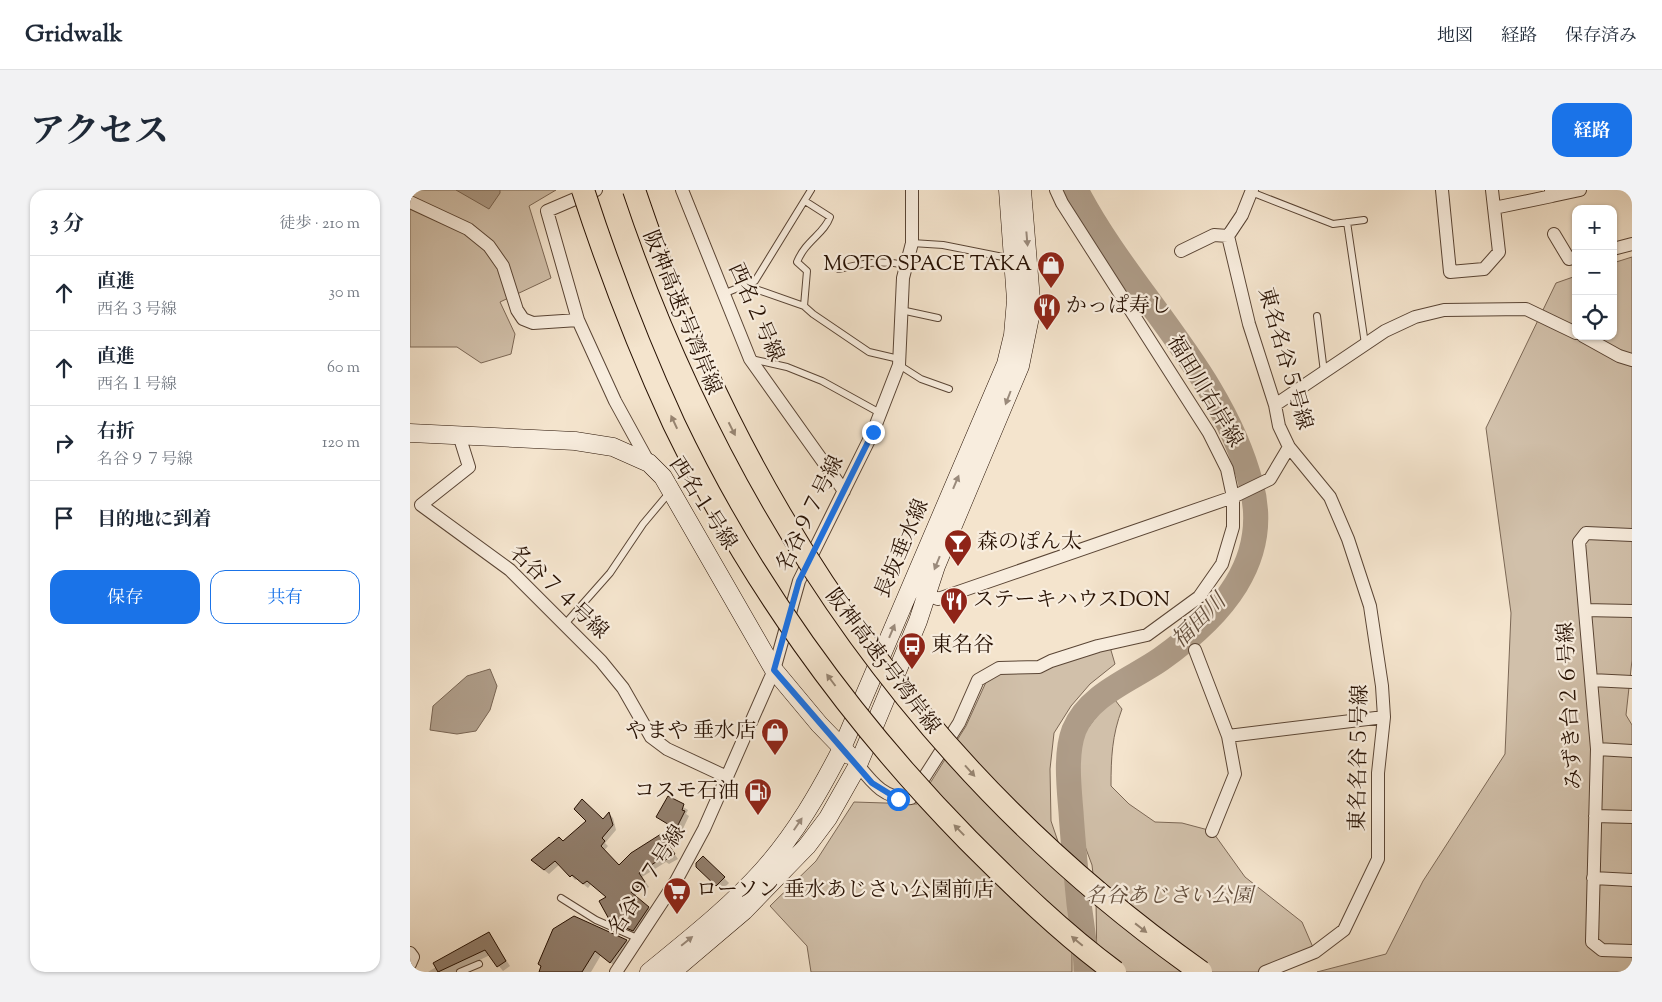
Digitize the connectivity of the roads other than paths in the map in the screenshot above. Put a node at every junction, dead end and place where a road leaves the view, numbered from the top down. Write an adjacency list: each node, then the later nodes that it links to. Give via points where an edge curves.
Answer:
1 (584, 190): 85 (highway, one-way to 1, bridge, via 1036,905 951,822 901,768 812,656 737,539 675,425 623,306)
2 (596, 190): 36 (street, via 546,211)
3 (634, 190): 86 (highway, 阪神高速5号湾岸線, one-way to 86, bridge, via 667,284 718,403 782,519 850,625 892,681 984,786 1087,884)
4 (682, 190): 31 (street, 西名２号線)
5 (811, 190): 15 (lane)
6 (912, 190): 22 (street, 名谷９７号線)
7 (1008, 190): 26 (main road, 長坂垂水線)
8 (1022, 190): 55 (main road, 長坂垂水線, one-way to 55, via 1031,300 1020,366 936,566)
9 (1056, 190): 53 (street, 福田川右岸線, via 1209,433 1227,469)
10 (1442, 190): 17 (street, via 1450,272 1484,269 1499,252)
11 (1492, 190): 17 (street)
12 (1580, 190): 14 (street)
13 (1252, 191): 19 (lane, via 1332,224); 21 (street)
14 (1551, 193): 17 (street)
15 (805, 201): 30 (lane, via 755,281); 32 (lane, via 830,217 827,225 802,250 797,262 807,271)
16 (410, 202): 36 (street, via 468,229 489,246 504,266 517,310 523,319 533,323)
17 (1494, 208)
18 (1364, 220): 19 (lane)
19 (1347, 222): 39 (lane)
20 (1554, 234): 27 (street, via 1569,259)
21 (1228, 236): 25 (street, via 1214,235); 45 (street, 東名名谷５号線, via 1249,324)
22 (912, 243): 26 (lane); 28 (street, 名谷９７号線)
23 (1632, 244): 24 (street)
24 (1617, 248)
25 (1181, 251)
26 (1014, 256): 55 (main road, 長坂垂水線, one-way to 26, via 1006,364 1016,300)
27 (1572, 259)
28 (906, 265): 29 (lane, via 875,262); 33 (street, 名谷９７号線)
29 (838, 269)
30 (747, 286): 31 (lane); 32 (lane)
31 (722, 294): 40 (street, 西名２号線)
32 (804, 306): 42 (lane, via 869,352)
33 (901, 310): 35 (lane); 42 (street, 名谷９７号線)
34 (1317, 316): 43 (lane)
35 (938, 318)
36 (578, 320): 50 (street, via 615,401)
37 (1572, 331): 39 (street, via 1526,309 1444,310 1415,317)
38 (1590, 340): 41 (street)
39 (1365, 344): 43 (street)
40 (750, 359): 46 (lane, via 804,374); 52 (street, 西名２号線)
41 (1632, 360)
42 (899, 362): 44 (lane, via 921,379); 46 (street, 名谷９７号線)
43 (1324, 372): 45 (street)
44 (949, 389)
45 (1275, 405): 49 (street, 東名名谷５号線)
46 (880, 413): 52 (street, 名谷９７号線)
47 (410, 433): 48 (main road, 西名１号線)
48 (459, 435): 50 (main road, 西名１号線, via 575,441 613,447); 58 (street, 名谷７４号線, via 469,467 421,505 510,570)
49 (1288, 447): 53 (street, via 1270,479); 63 (street, 東名名谷５号線, via 1330,497 1348,539 1370,606)
50 (649, 463): 51 (main road, 西名１号線)
51 (671, 490): 58 (lane, via 642,524 610,573); 60 (main road, 西名１号線)
52 (844, 491): 60 (street, 名谷９７号線, via 799,581)
53 (1233, 496): 55 (street, via 938,599); 68 (street, 福田川右岸線, via 1233,527 1222,564 1199,597 1147,635 1098,646 1040,667 999,668 978,680 964,711 912,798 898,799 882,791)
54 (1632, 535): 56 (street, みずき台２６号線, via 1586,533 1579,542)
55 (918, 592): 65 (main road, 長坂垂水線, one-way to 55); 68 (main road, 長坂垂水線, via 918,621)
56 (1586, 610): 57 (street); 61 (street, みずき台２６号線)
57 (1632, 611)
58 (564, 625): 69 (street, 名谷７４号線, via 623,688 651,737 667,749)
59 (1195, 650): 64 (street)
60 (774, 670): 65 (main road, 西名１号線); 69 (street, 名谷９７号線)
61 (1591, 680): 62 (street); 66 (street, みずき台２６号線)
62 (1632, 682)
63 (1384, 717): 64 (street); 87 (street, 東名名谷５号線, via 1378,773 1378,859 1344,930 1315,952)
64 (1228, 736): 72 (street, via 1235,774)
65 (842, 748): 68 (main road, 西名１号線); 83 (main road, 長坂垂水線, one-way to 65, via 733,901 764,870 810,807)
66 (1597, 749): 67 (street); 70 (street, みずき台２６号線)
67 (1632, 751)
68 (858, 765): 84 (main road, 長坂垂水線, via 808,846 744,911)
69 (727, 778): 76 (street, 名谷９７号線, via 676,881)
70 (1595, 816): 71 (street); 73 (street, みずき台２６号線)
71 (1632, 818)
72 (1212, 831)
73 (1594, 878): 74 (street); 77 (street, みずき台２６号線, via 1592,942 1602,950)
74 (1632, 880)
75 (561, 898): 76 (lane, via 596,920)
76 (637, 938): 82 (street, 名谷９７号線)
77 (1632, 950)
78 (410, 953): 79 (street, via 413,957)
79 (410, 964)
80 (479, 964): 81 (lane)
81 (460, 972)
82 (616, 972)
83 (649, 972)
84 (672, 972)
85 (1115, 972)
86 (1201, 972)
87 (1265, 972)

